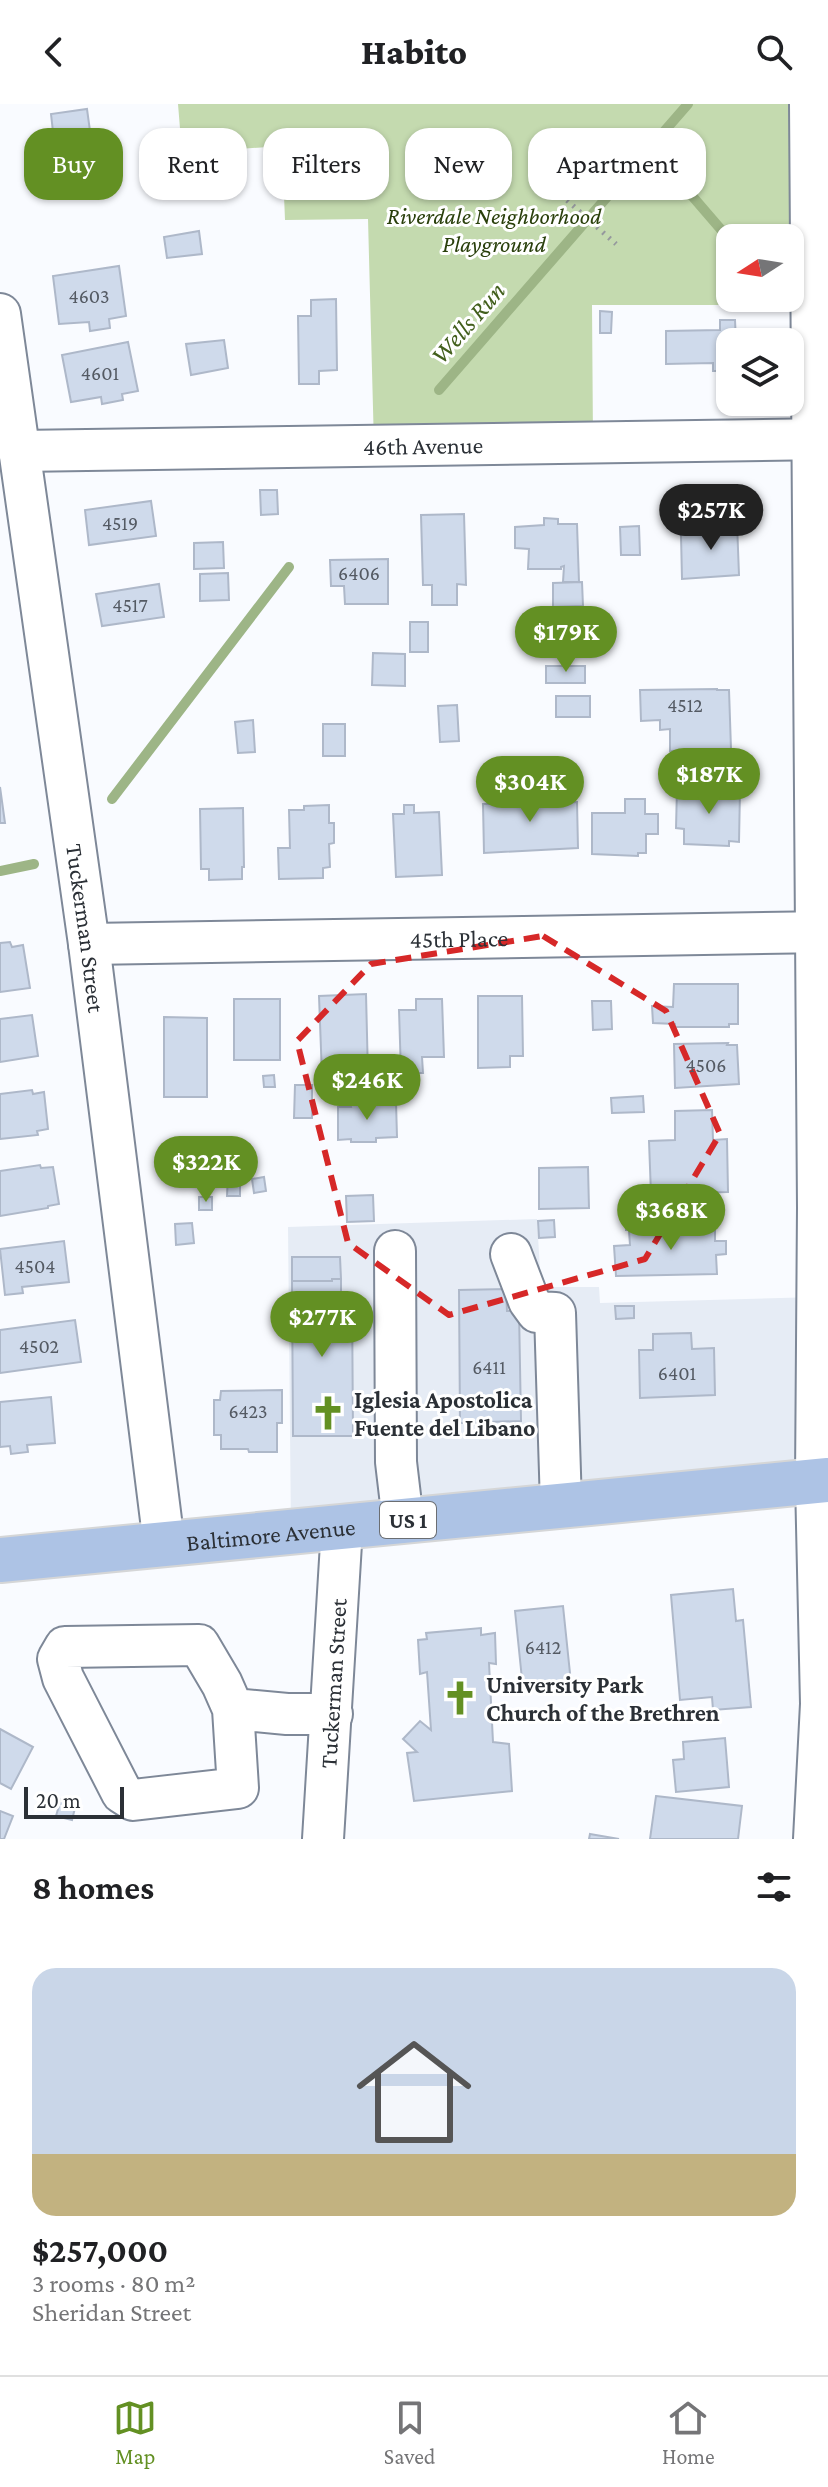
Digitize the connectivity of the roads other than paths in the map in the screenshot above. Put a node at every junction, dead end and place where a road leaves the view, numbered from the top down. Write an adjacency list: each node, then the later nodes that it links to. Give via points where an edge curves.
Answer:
1 (810, 104): 3 (street)
2 (0, 314): 4 (street, Tuckerman Street)
3 (820, 439): 4 (street, 46th Avenue); 5 (street)
4 (19, 451): 6 (street, Tuckerman Street)
5 (822, 932): 6 (street, 45th Place); 9 (street)
6 (89, 944): 14 (street, Tuckerman Street)
7 (395, 1251): 12 (street, via 396,1462)
8 (511, 1254): 11 (street, via 537,1312 555,1313)
9 (822, 1371): 10 (street)
10 (822, 1481): 11 (main road, Baltimore Avenue / US 1); 19 (street)
11 (561, 1505): 12 (main road, Baltimore Avenue / US 1)
12 (403, 1521): 13 (main road, Baltimore Avenue / US 1)
13 (342, 1527): 14 (main road, Baltimore Avenue / US 1); 17 (street, Tuckerman Street)
14 (164, 1544): 15 (main road, Baltimore Avenue / US 1)
15 (0, 1560)
16 (233, 1709): 16 (street, via 199,1645 65,1647 58,1659 122,1793 133,1800 238,1788); 17 (street)
17 (332, 1714): 18 (street, Tuckerman Street)
18 (323, 1839)
19 (814, 1839)

